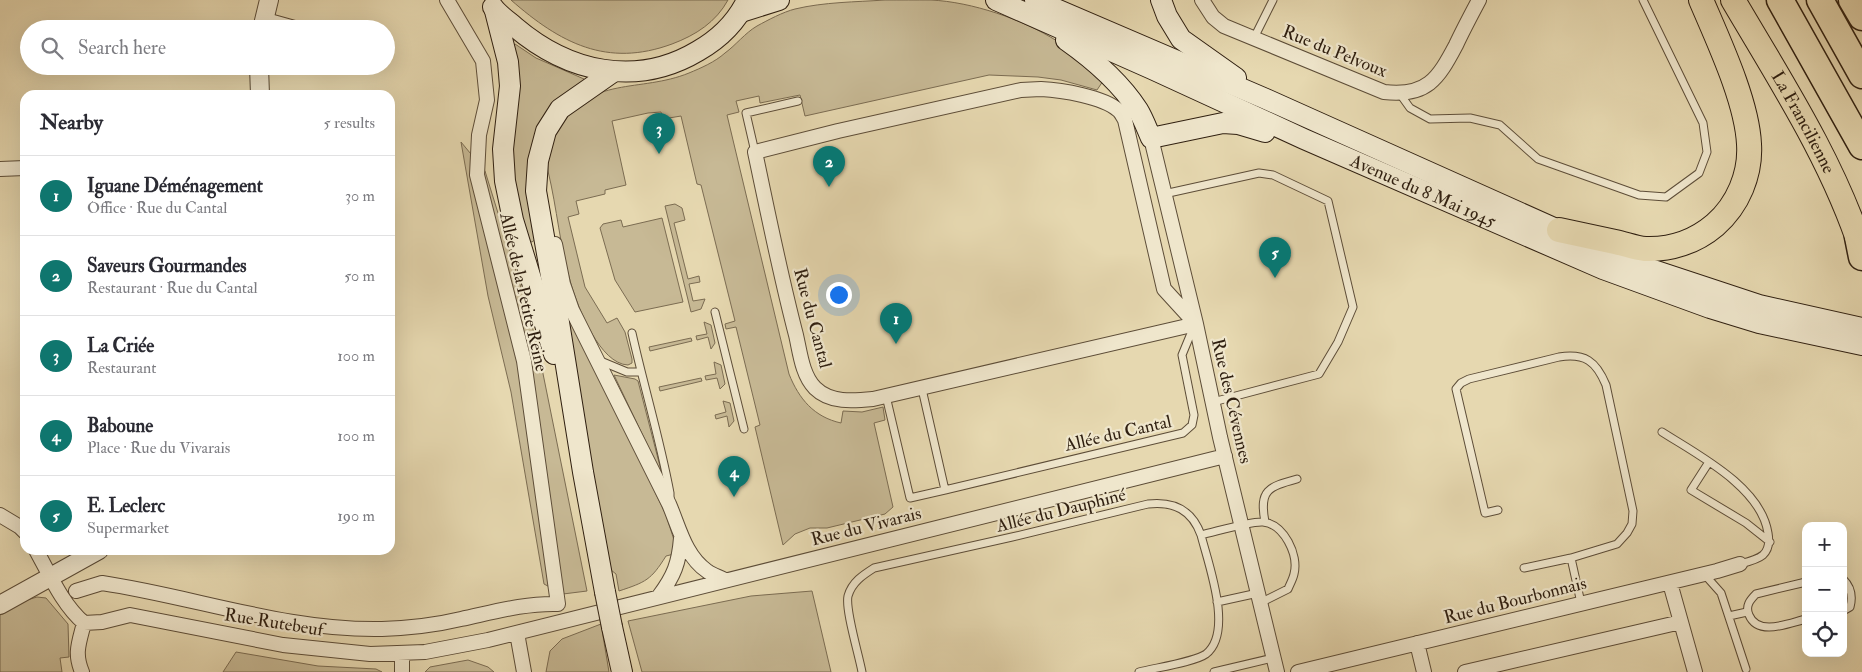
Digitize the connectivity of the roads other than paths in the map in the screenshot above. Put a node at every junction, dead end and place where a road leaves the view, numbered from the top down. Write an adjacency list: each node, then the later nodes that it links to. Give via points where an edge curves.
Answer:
1 (447, 0): 74 (street, Allée de la Petite Reine, via 484,61 488,100 479,135 477,175 524,361 558,604 517,606 442,623 383,629 345,628 102,583)
2 (779, 0): 15 (main road)
3 (996, 0): 16 (main road, Avenue du 8 Mai 1945)
4 (1162, 0): 26 (main road, via 1181,40)
5 (1202, 0): 20 (street, Rue du Pelvoux, via 1224,26)
6 (1274, 0): 20 (lane)
7 (1479, 0): 25 (street, Rue du Pelvoux, via 1433,81 1419,90)
8 (1643, 0): 25 (lane, via 1703,123 1707,152 1699,172 1666,196 1639,195 1538,159 1500,125 1470,118 1430,119 1410,108)
9 (1701, 0): 36 (highway, via 1735,86 1748,136 1744,180 1730,209 1706,232 1675,246 1661,248 1643,249)
10 (1733, 0): 37 (highway, La Francilienne, via 1814,141 1850,215)
11 (1780, 0): 30 (highway)
12 (1820, 0): 22 (highway)
13 (1852, 0): 18 (highway)
14 (491, 5): 21 (main road, via 526,37 556,55 583,66); 47 (main road, via 508,62 504,149 513,220)
15 (744, 6): 21 (main road, via 713,42 688,57 666,66)
16 (1030, 6): 26 (main road, Avenue du 8 Mai 1945); 28 (main road, via 1089,56 1127,95 1139,111); 29 (main road, Avenue du 8 Mai 1945)
17 (266, 9): 19 (lane)
18 (1862, 17)
19 (290, 20)
20 (1254, 38): 25 (street, Rue du Pelvoux, via 1384,92)
21 (613, 72): 34 (main road, via 560,109 546,131 538,161)
22 (1862, 74)
23 (259, 75): 24 (street)
24 (260, 90)
25 (1400, 94)
26 (1266, 99): 36 (main road, Avenue du 8 Mai 1945)
27 (798, 101): 31 (lane, via 746,113)
28 (1151, 138): 29 (main road, via 1222,123); 35 (street, Rue des Cévennes)
29 (1304, 139): 41 (main road, Avenue du 8 Mai 1945, via 1604,269 1667,293 1759,323)
30 (1862, 146)
31 (755, 152): 39 (street, via 1021,90 1062,90 1106,103 1119,111 1125,120 1164,289); 45 (street, Rue du Cantal, via 805,371 814,387 826,396 858,401)
32 (20, 168): 33 (street)
33 (0, 169)
34 (536, 191): 42 (street, via 552,230 572,310); 47 (main road)
35 (1164, 194): 39 (street, Rue des Cévennes); 46 (lane, via 1259,173 1274,175 1328,201 1353,307 1319,374)
36 (1559, 230): 41 (main road, Avenue du 8 Mai 1945, via 1632,263)
37 (1861, 248)
38 (715, 312): 48 (lane)
39 (1196, 324): 44 (street, Rue du Cantal); 46 (street, Rue des Cévennes); 53 (lane, Allée du Cantal, via 1182,355 1194,415 1192,425 1183,433)
40 (632, 333): 43 (lane)
41 (1859, 336)
42 (597, 360): 43 (lane, via 627,372); 54 (street)
43 (640, 372): 54 (lane, via 665,466)
44 (922, 389): 45 (street, Rue du Cantal); 53 (lane)
45 (886, 396): 53 (lane, Allée du Cantal, via 910,498)
46 (1213, 402): 50 (street, Rue des Cévennes)
47 (573, 414): 94 (main road, bridge)
48 (744, 429)
49 (1662, 432): 51 (lane)
50 (1224, 456): 59 (street, Rue des Cévennes); 70 (street, Rue du Vivarais)
51 (1709, 462): 62 (lane, via 1755,501 1766,521); 62 (lane, via 1691,490 1746,522)
52 (1297, 479): 57 (lane, via 1266,492 1262,500)
53 (945, 490)
54 (669, 504): 61 (street)
55 (1498, 510): 65 (lane, via 1485,513 1456,389 1469,379 1570,356 1592,362 1606,385 1633,511 1632,524 1617,544)
56 (0, 514): 58 (street)
57 (1265, 522): 59 (lane); 76 (lane, via 1282,533 1290,545 1295,573 1288,588)
58 (20, 524)
59 (1242, 526): 60 (lane); 76 (street, Rue des Cévennes)
60 (1201, 535): 77 (lane, Allée du Dauphiné); 95 (lane, Allée du Dauphiné, via 1191,515 1159,503 874,568 853,585 848,597)
61 (681, 538): 70 (street, via 707,571); 75 (street, via 679,560 671,580)
62 (1770, 542): 66 (lane, via 1765,554)
63 (39, 555): 69 (street)
64 (90, 555): 69 (street)
65 (1570, 558): 67 (lane); 78 (lane)
66 (1740, 564): 68 (street, Rue du Bourbonnais)
67 (1524, 568)
68 (1705, 574): 71 (street, Rue du Bourbonnais); 82 (lane, via 1721,593)
69 (51, 576): 79 (street); 85 (street, via 63,599)
70 (725, 580): 75 (street, Rue du Vivarais)
71 (1670, 583): 78 (street, Rue du Bourbonnais); 84 (street)
72 (1802, 583): 81 (lane, via 1756,594)
73 (1847, 584): 80 (lane, via 1852,601)
74 (76, 591)
75 (659, 596): 86 (street, Rue du Vivarais)
76 (1259, 598): 77 (lane); 89 (street, Rue des Cévennes)
77 (1217, 602): 96 (lane, Allée du Dauphiné, via 1219,622 1216,640 1207,653)
78 (1581, 603): 87 (street, Rue du Bourbonnais)
79 (0, 605)
80 (1847, 608)
81 (1747, 612): 82 (lane); 83 (lane, via 1759,626 1769,628)
82 (1729, 616): 90 (lane)
83 (1802, 621)
84 (1681, 622): 101 (street); 102 (street)
85 (84, 623): 88 (street, Rue Rutebeuf, via 130,615 283,645 370,654); 91 (street, via 77,659)
86 (517, 633): 88 (street, Rue Rutebeuf, via 425,652); 93 (street)
87 (1417, 643): 99 (street, Rue du Bourbonnais); 100 (street)
88 (402, 653): 92 (street)
89 (1273, 658): 97 (lane); 98 (street, Rue des Cévennes)
90 (1746, 669)
91 (82, 672)
92 (402, 672)
93 (524, 672)
94 (622, 672)
95 (862, 672)
96 (1139, 672)
97 (1214, 672)
98 (1277, 672)
99 (1298, 672)
100 (1424, 672)
101 (1465, 672)
102 (1695, 672)

